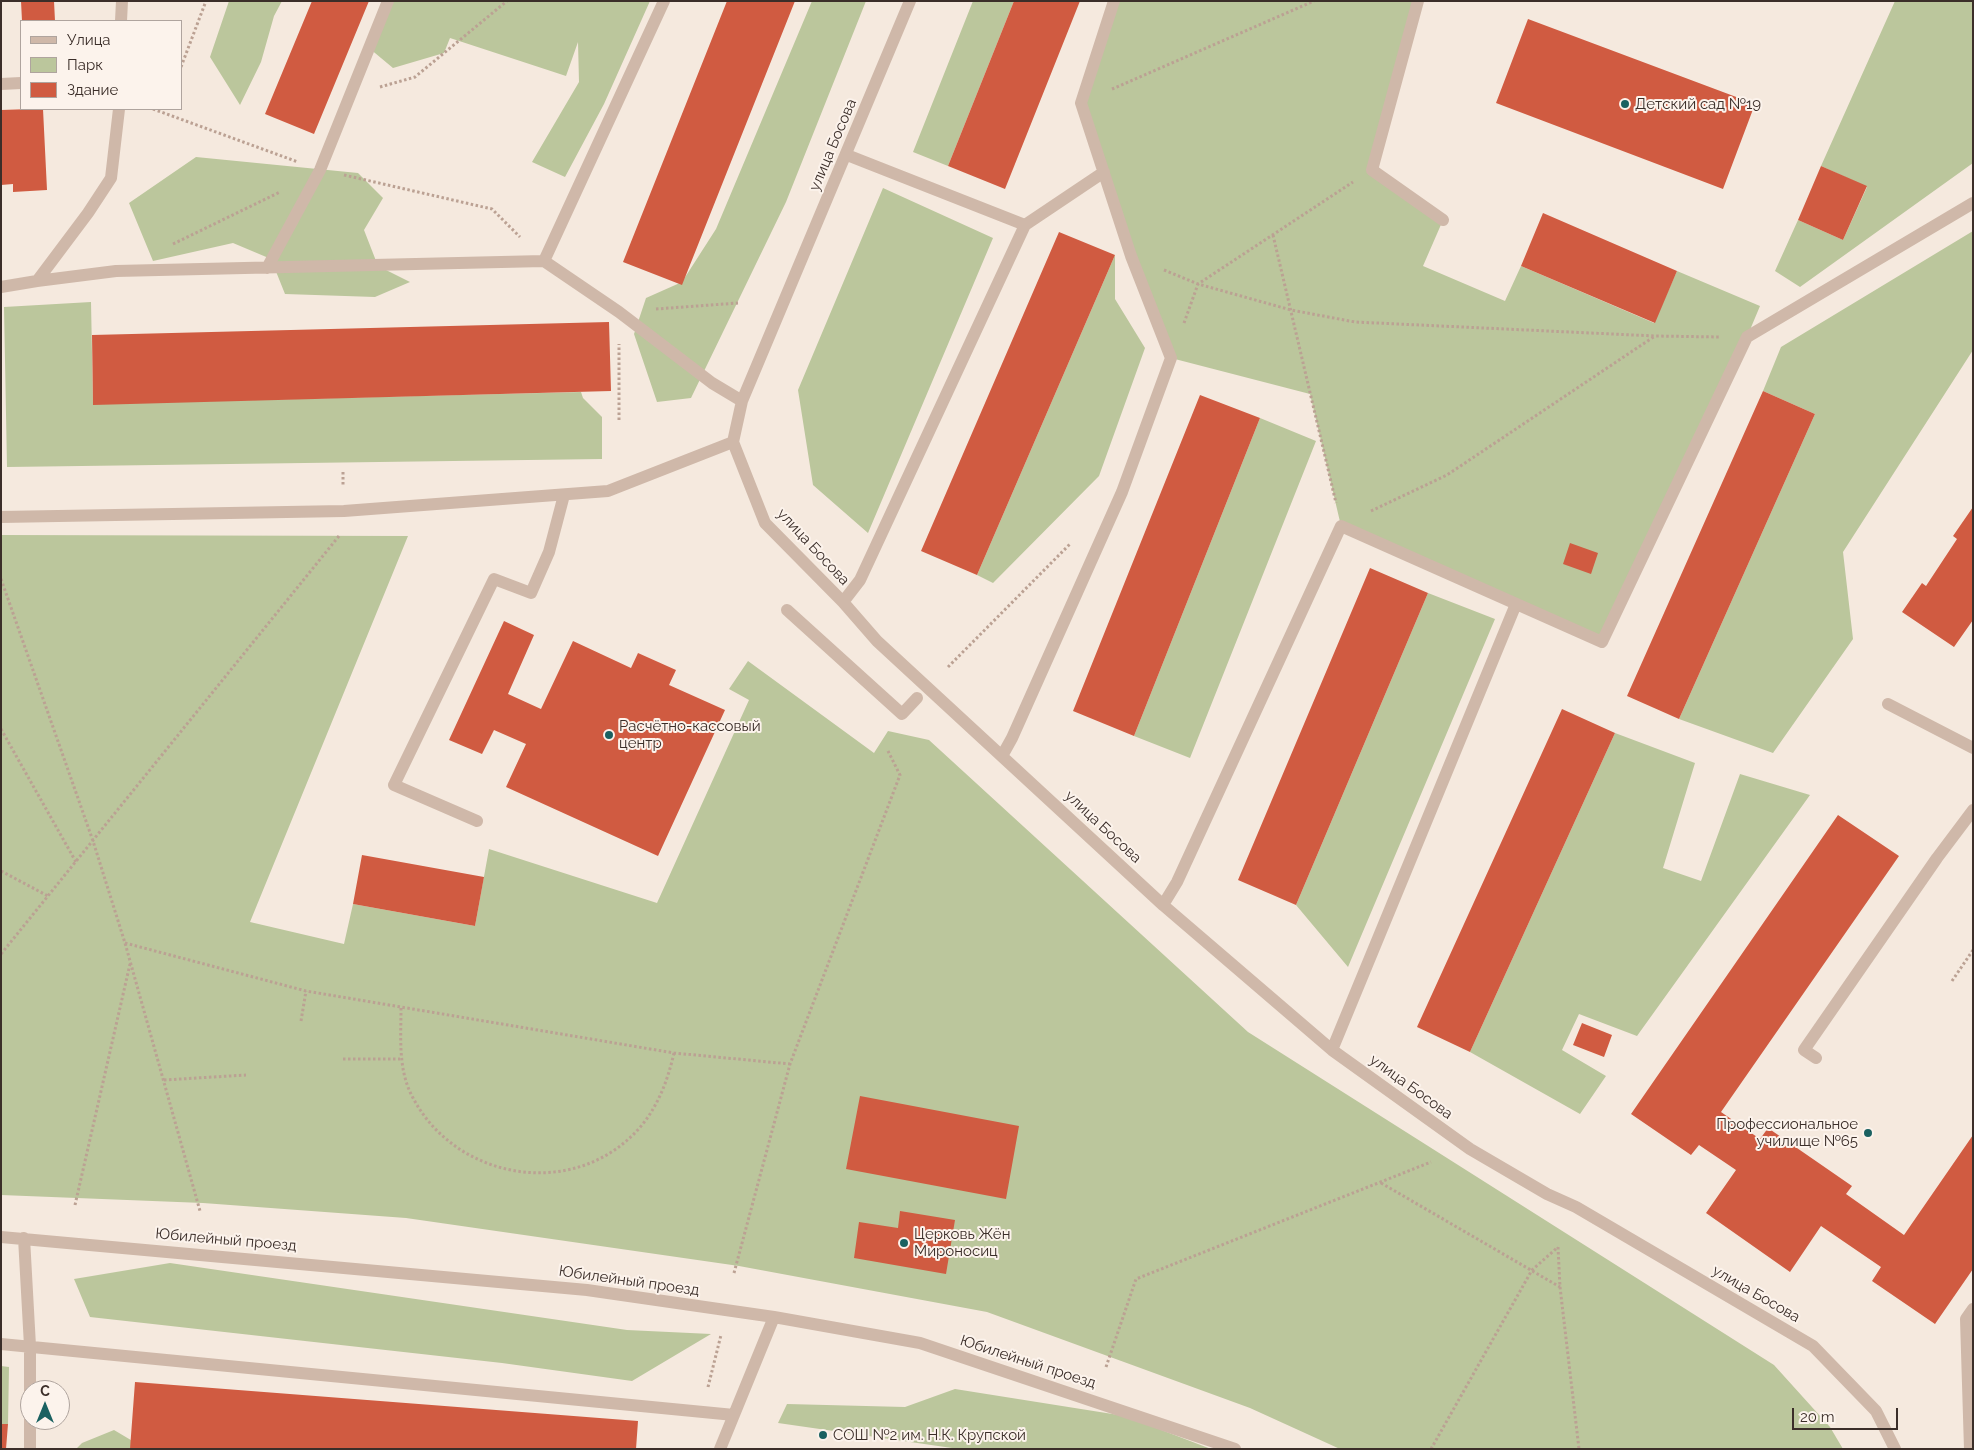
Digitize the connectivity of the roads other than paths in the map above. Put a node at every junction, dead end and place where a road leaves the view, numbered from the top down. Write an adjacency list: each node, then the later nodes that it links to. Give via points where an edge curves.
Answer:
1 (122, 1): 7 (street)
2 (388, 1): 17 (street, via 320,170)
3 (664, 1): 16 (street)
4 (910, 1): 11 (street, улица Босова)
5 (1114, 1): 12 (street, via 1081,103)
6 (1418, 1): 14 (street, via 1372,170)
7 (122, 20)
8 (20, 83): 9 (street)
9 (1, 84)
10 (119, 110): 18 (street, via 110,178)
11 (847, 155): 15 (street); 20 (street, улица Босова)
12 (1104, 172): 15 (street); 30 (street, via 1131,256 1171,358 1122,492)
13 (1973, 203): 25 (street, via 1747,337 1602,642)
14 (1443, 220)
15 (1025, 225): 24 (street, via 860,580)
16 (544, 261): 17 (street); 20 (street, via 619,312 712,383)
17 (267, 268): 18 (street, via 116,271)
18 (37, 281): 19 (street)
19 (1, 287)
20 (742, 401): 21 (street, улица Босова)
21 (733, 442): 22 (street, via 608,491); 24 (street, улица Босова, via 765,523)
22 (564, 495): 23 (street, via 344,511); 32 (street, via 549,552 530,593 494,579 394,785)
23 (1, 516)
24 (843, 602): 30 (street, улица Босова, via 877,641)
25 (1516, 604): 33 (street, via 1342,526 1177,882); 34 (street)
26 (787, 610): 27 (street, via 902,714)
27 (917, 698)
28 (1888, 704): 29 (street)
29 (1973, 748)
30 (1002, 756): 33 (street, улица Босова)
31 (1973, 810): 35 (street, via 1804,1050)
32 (477, 822)
33 (1163, 905): 34 (street, улица Босова)
34 (1332, 1050): 46 (street, улица Босова, via 1470,1149 1813,1346 1876,1411)
35 (1816, 1058)
36 (1, 1237): 37 (street, Юбилейный проезд)
37 (24, 1238): 39 (street, Юбилейный проезд, via 588,1290); 41 (street)
38 (1973, 1309): 47 (street, via 1966,1319)
39 (774, 1317): 42 (street); 45 (street, Юбилейный проезд, via 920,1343)
40 (1, 1344): 41 (street)
41 (30, 1346): 42 (street); 43 (street)
42 (734, 1415): 44 (street)
43 (30, 1449)
44 (720, 1449)
45 (1235, 1449)
46 (1895, 1449)
47 (1971, 1449)

